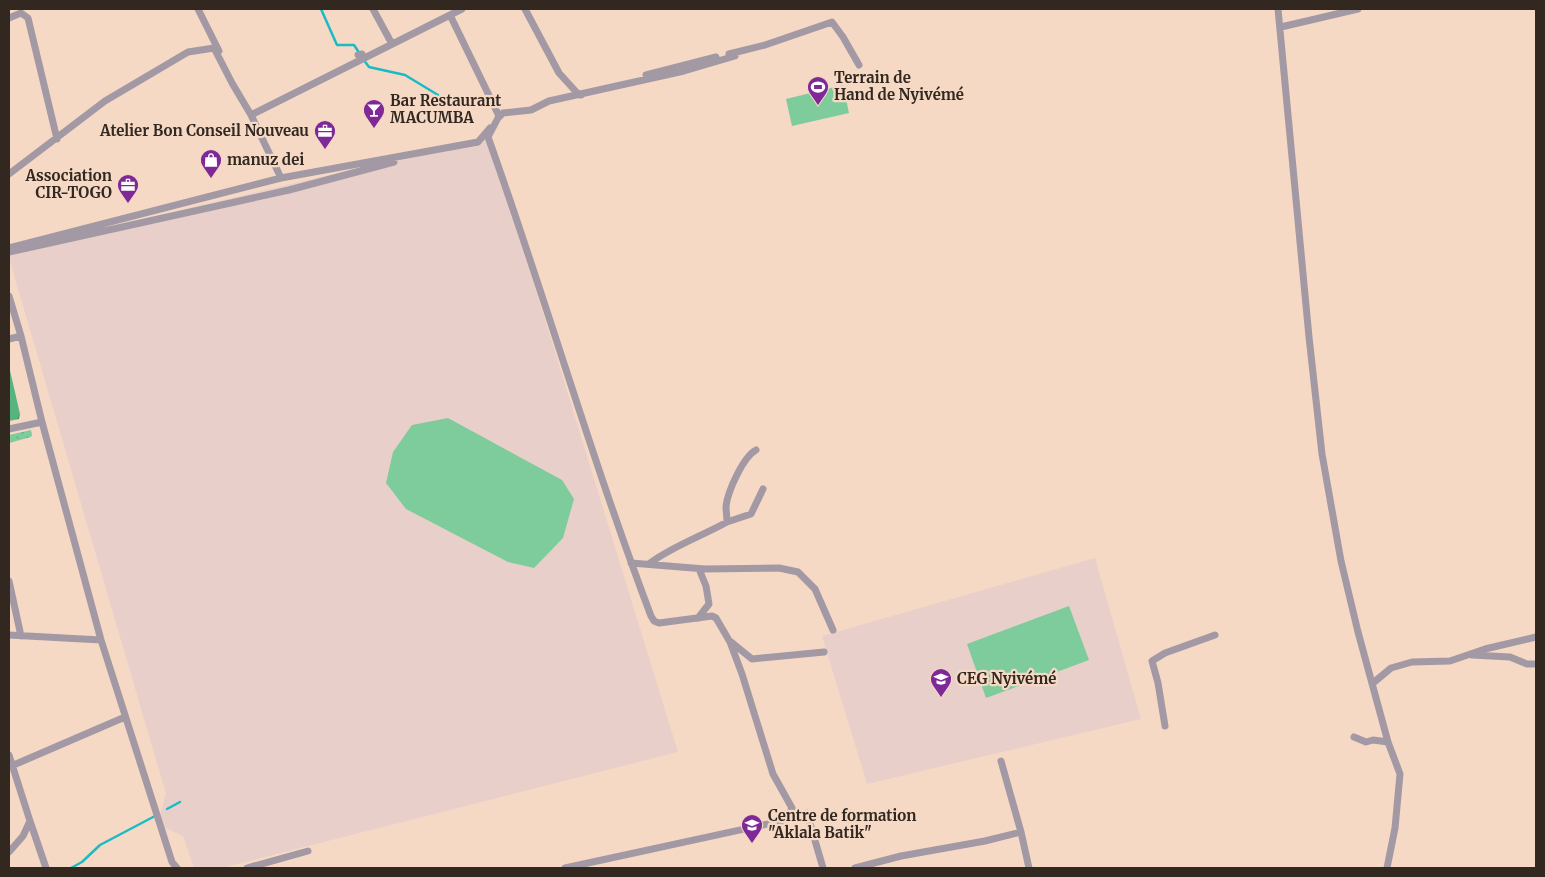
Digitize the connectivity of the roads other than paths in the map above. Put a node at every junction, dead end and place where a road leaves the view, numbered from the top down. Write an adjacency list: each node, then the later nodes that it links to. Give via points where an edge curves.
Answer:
1 (198, 9): 14 (street)
2 (373, 9): 10 (street)
3 (462, 9): 7 (street)
4 (525, 9): 13 (street, via 558,72 579,95 756,48 832,22)
5 (1278, 9): 9 (street)
6 (1358, 9): 9 (street)
7 (450, 15): 10 (street); 15 (street, via 499,116)
8 (9, 18): 16 (street, via 22,13 28,18)
9 (1281, 27): 45 (street, via 1322,454 1340,561)
10 (392, 44): 14 (street)
11 (735, 56): 18 (street, via 684,71 549,100 531,110 502,113 478,142)
12 (176, 58): 16 (street, via 124,88)
13 (859, 65)
14 (251, 115): 17 (street, via 214,48 188,52 105,101); 18 (street); 19 (street)
15 (488, 137): 19 (street); 30 (street)
16 (57, 139): 17 (street)
17 (9, 174)
18 (281, 178): 20 (street)
19 (289, 190): 21 (street)
20 (9, 248)
21 (9, 252)
22 (9, 296): 23 (street)
23 (21, 336): 24 (street); 25 (street)
24 (9, 339)
25 (42, 422): 26 (street); 40 (street)
26 (9, 429)
27 (756, 450): 29 (street, via 746,458 729,492)
28 (762, 488): 29 (street, via 751,514)
29 (727, 522): 31 (street, via 665,552)
30 (631, 563): 31 (street); 34 (street, via 654,621)
31 (650, 564): 32 (street)
32 (699, 569): 34 (street, via 709,604); 35 (street, via 779,568 798,572 815,589)
33 (9, 581): 38 (street)
34 (698, 618): 41 (street, via 716,618)
35 (833, 630)
36 (9, 635): 38 (street)
37 (1215, 635): 47 (street, via 1152,661)
38 (21, 636): 40 (street)
39 (1536, 637): 43 (street)
40 (101, 640): 46 (street)
41 (730, 642): 42 (street, via 752,659); 61 (street, via 773,774 792,808 786,820)
42 (824, 652)
43 (1467, 655): 44 (street, via 1510,657); 45 (street, via 1450,661 1412,662 1390,668)
44 (1536, 664)
45 (1373, 683): 49 (street)
46 (125, 717): 52 (street); 59 (street, via 172,862)
47 (1165, 726)
48 (1354, 737): 49 (street, via 1366,742)
49 (1388, 742): 65 (street, via 1400,774)
50 (9, 755): 52 (street)
51 (1001, 761): 55 (street)
52 (10, 767): 54 (street)
53 (807, 813): 62 (street)
54 (30, 822): 57 (street, via 24,836); 58 (street)
55 (1021, 832): 63 (street); 64 (street)
56 (308, 851): 60 (street)
57 (9, 852)
58 (46, 868)
59 (177, 868)
60 (248, 868)
61 (565, 868)
62 (823, 868)
63 (855, 868)
64 (1029, 868)
65 (1387, 868)

